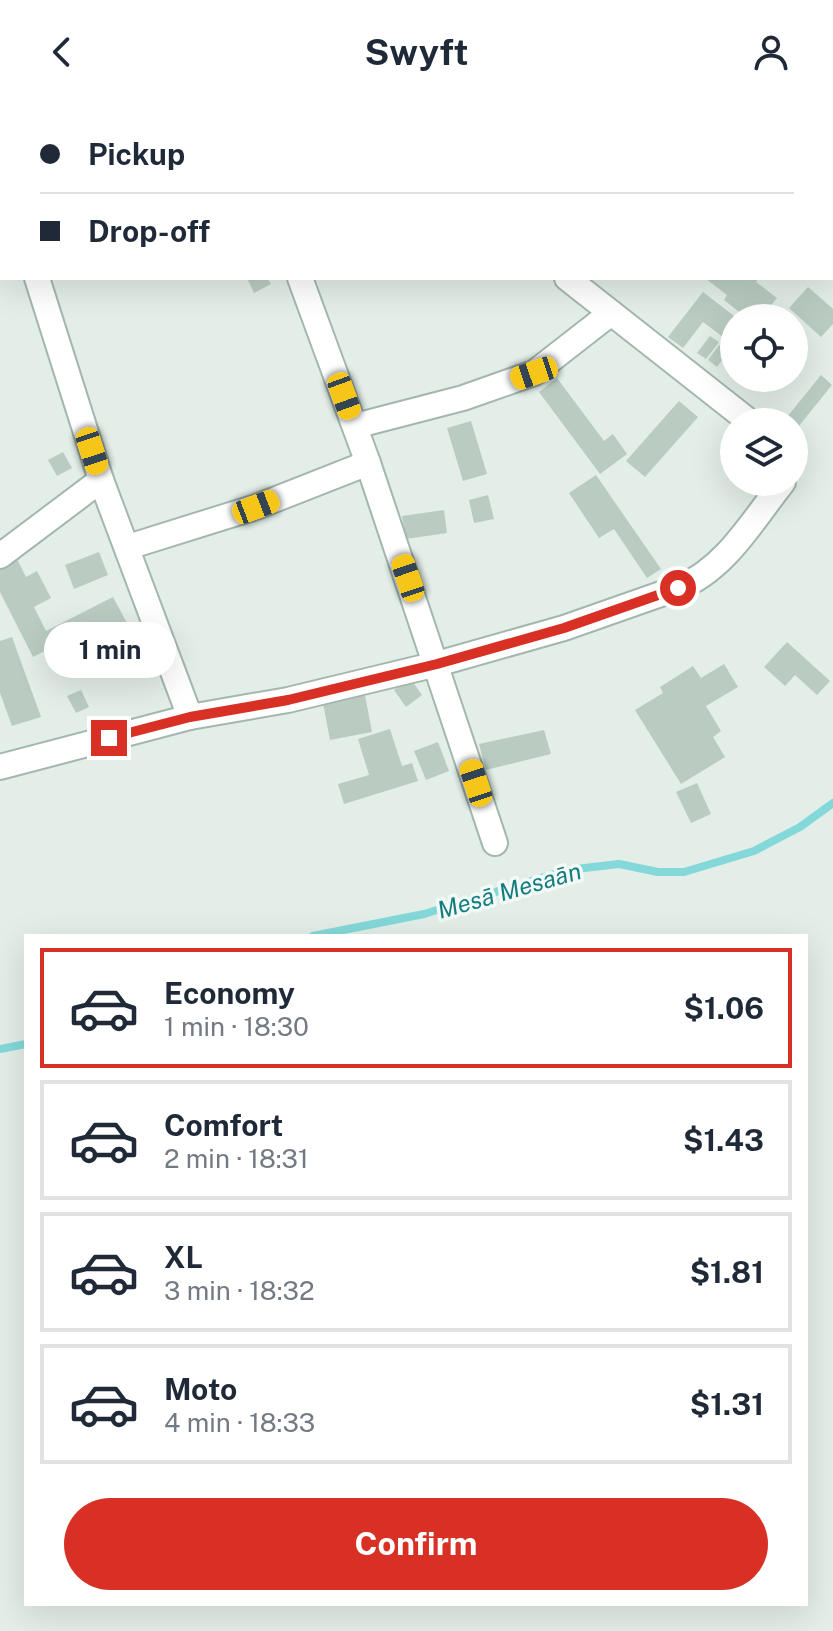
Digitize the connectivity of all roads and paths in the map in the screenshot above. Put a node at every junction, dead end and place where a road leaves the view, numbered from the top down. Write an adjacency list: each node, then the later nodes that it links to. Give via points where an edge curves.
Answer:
1 (38, 280): 8 (street)
2 (301, 280): 6 (street)
3 (570, 280): 4 (street)
4 (611, 313): 5 (street); 6 (street, via 534,373)
5 (732, 408)
6 (355, 426): 7 (street)
7 (368, 463): 10 (street, via 256,507); 12 (street)
8 (101, 480): 10 (street); 11 (street)
9 (772, 496): 12 (street, via 697,581 564,628)
10 (128, 547): 13 (street)
11 (0, 556)
12 (437, 664): 13 (street); 15 (street)
13 (190, 717): 14 (street)
14 (0, 767)
15 (495, 843)

